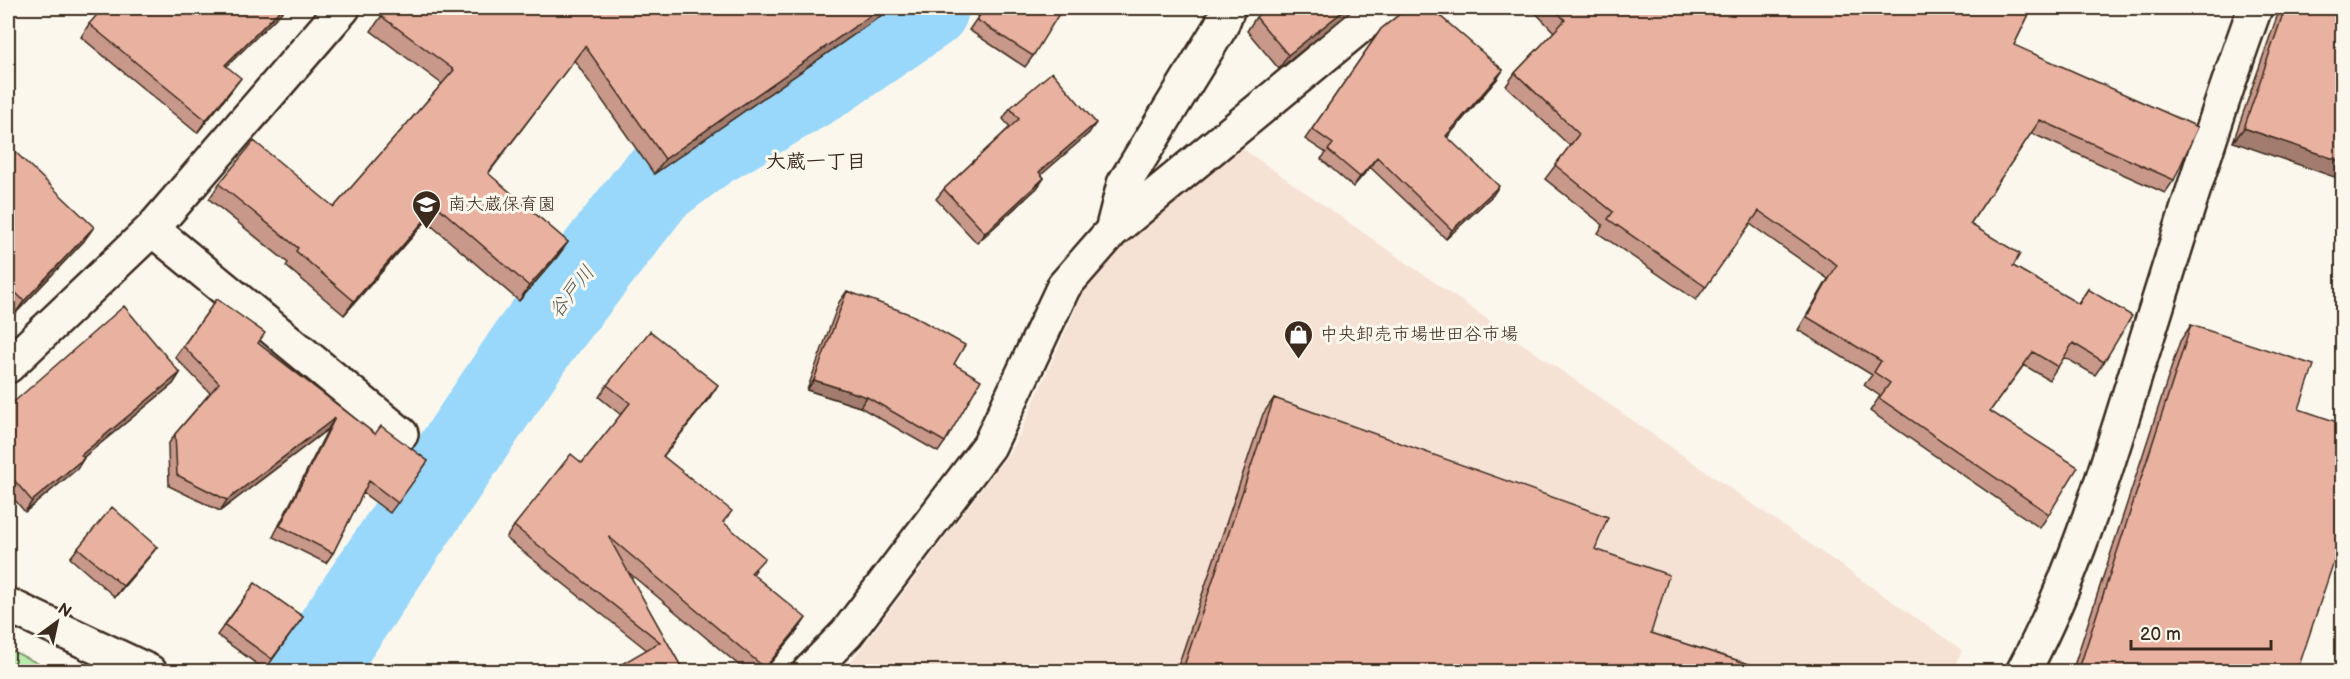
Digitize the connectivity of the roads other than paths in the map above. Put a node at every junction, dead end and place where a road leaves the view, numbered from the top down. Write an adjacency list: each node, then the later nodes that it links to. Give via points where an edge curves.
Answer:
1 (343, 8): 5 (street)
2 (1228, 8): 6 (street, via 1221,26 1124,184)
3 (1382, 8): 6 (street)
4 (2255, 8): 12 (street, via 2218,109 2098,499)
5 (152, 229): 7 (street); 8 (street)
6 (1112, 231): 11 (street, via 1064,286 989,446 847,633)
7 (8, 366)
8 (400, 434)
9 (8, 605): 10 (street)
10 (150, 672)
11 (809, 672)
12 (2023, 672)

